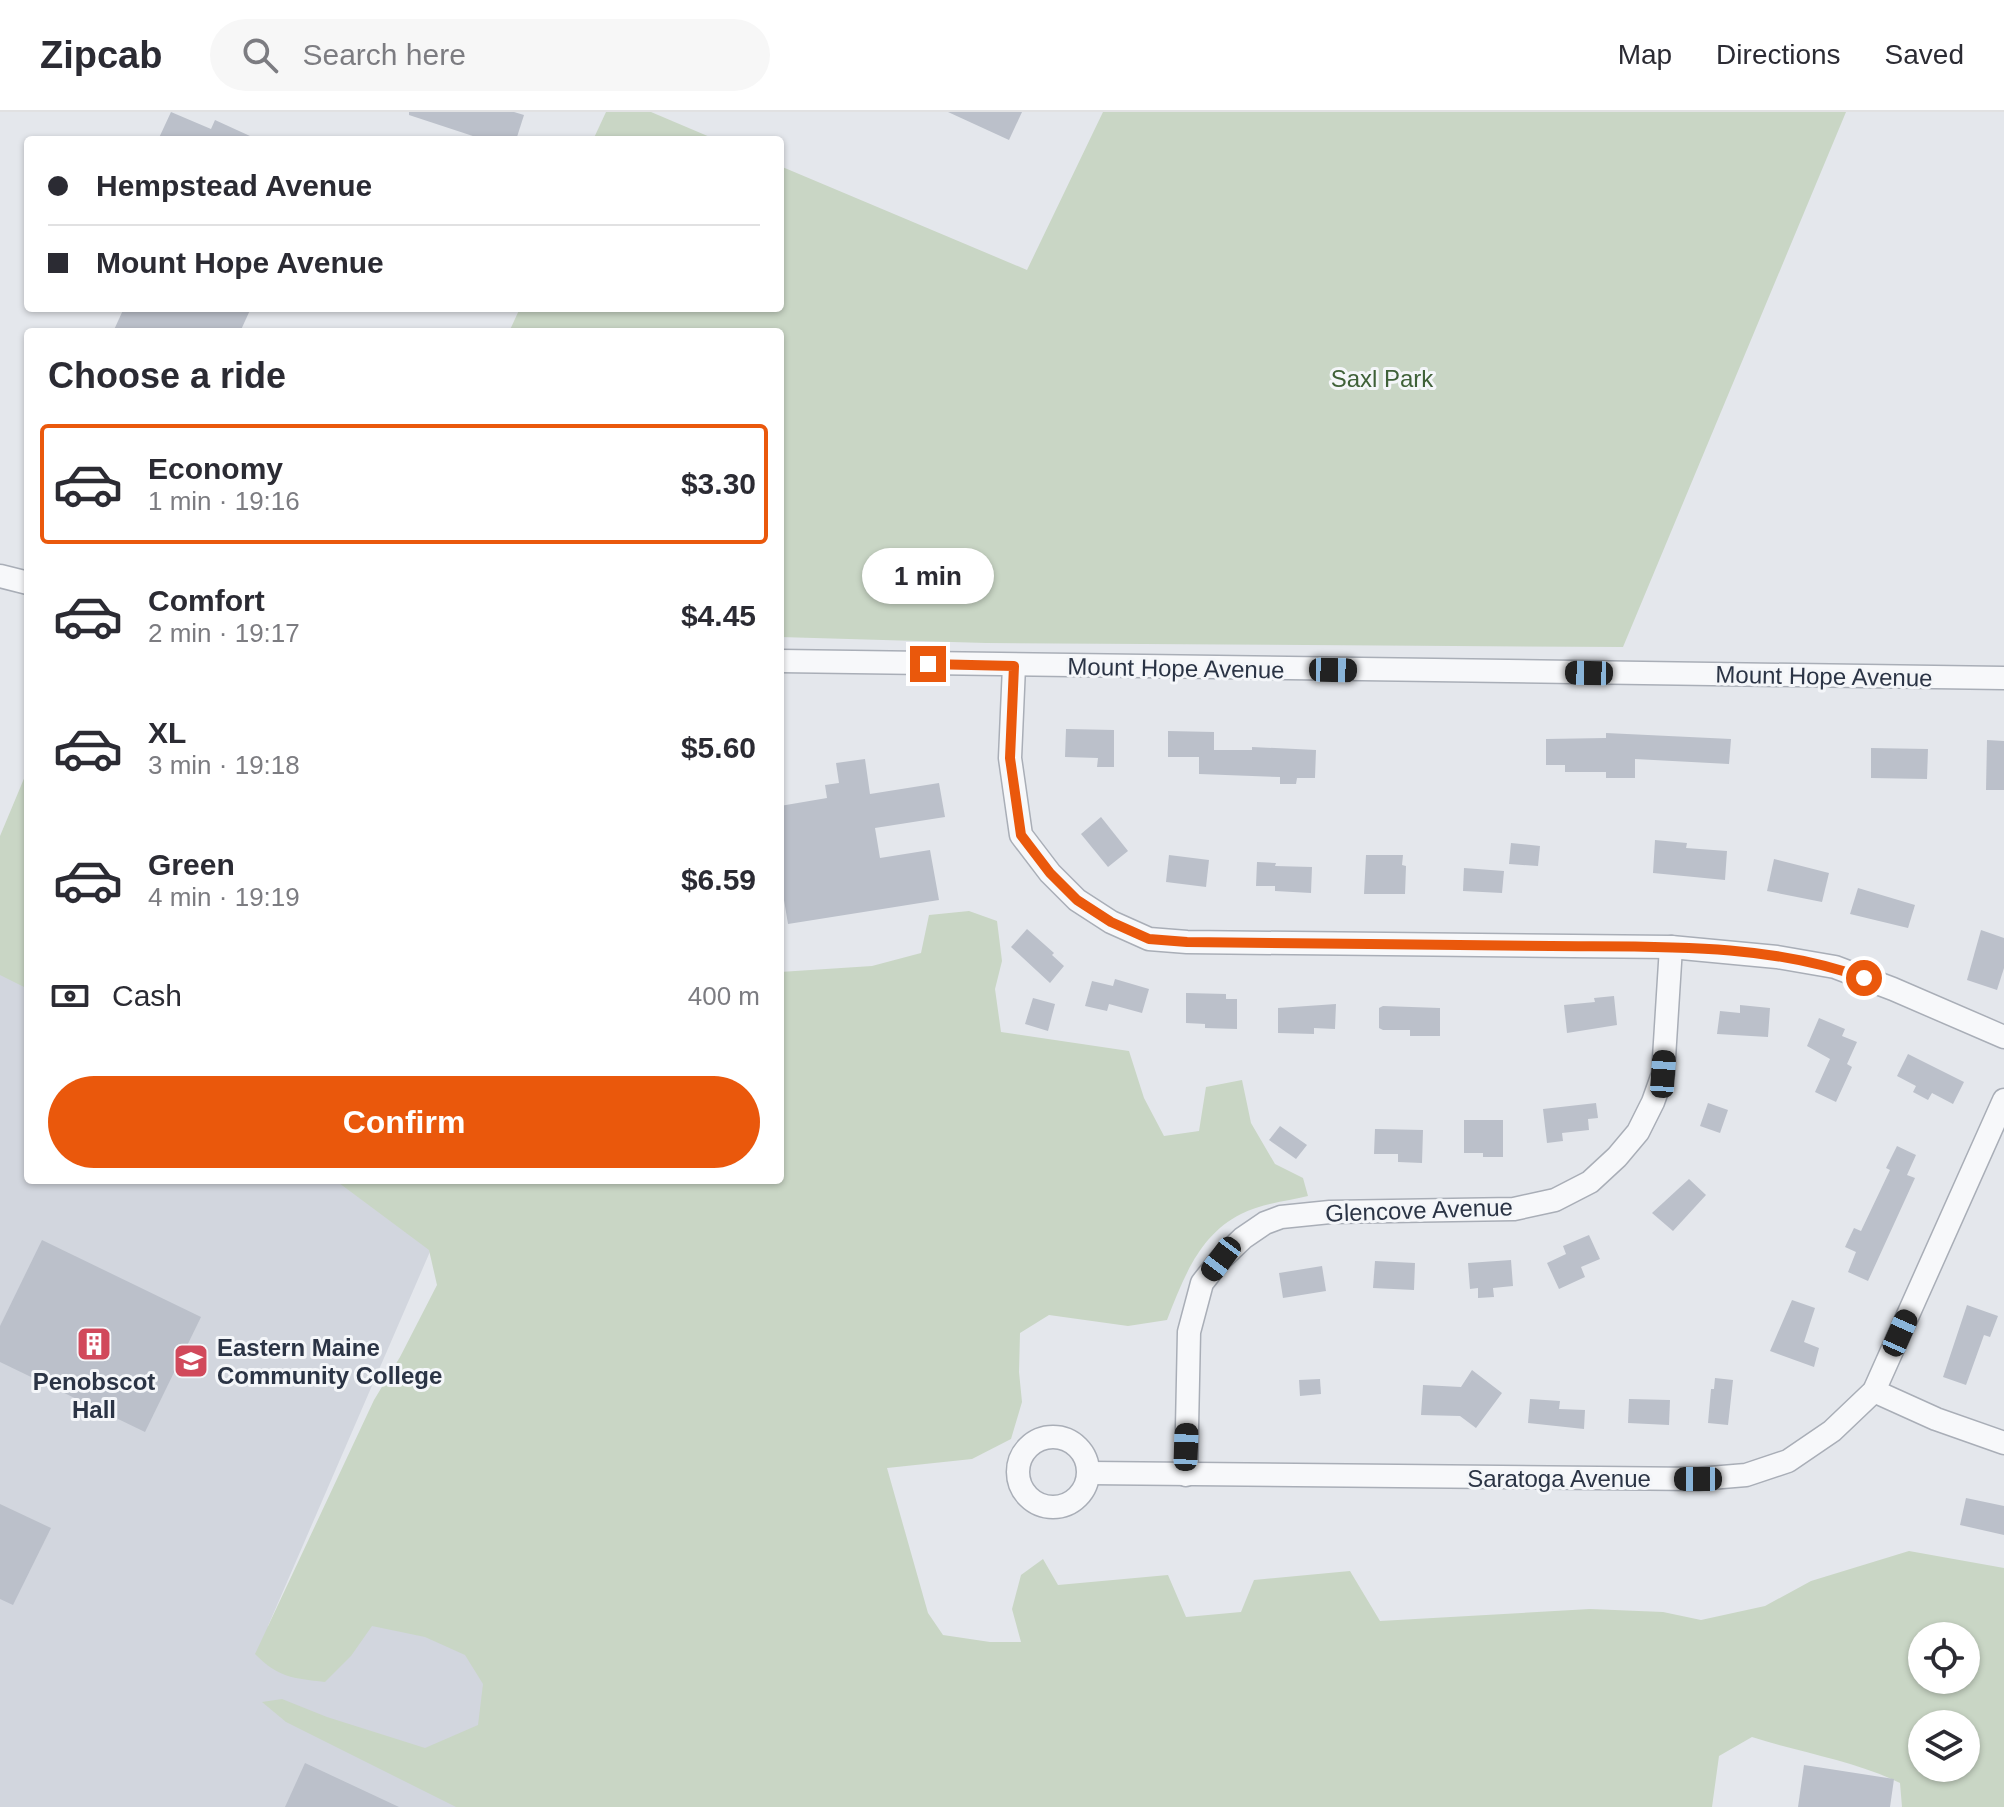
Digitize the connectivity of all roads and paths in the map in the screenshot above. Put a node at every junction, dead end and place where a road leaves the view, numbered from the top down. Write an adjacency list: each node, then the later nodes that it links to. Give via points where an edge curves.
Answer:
1 (0, 576): 2 (street)
2 (24, 582)
3 (784, 661): 4 (street, Mount Hope Avenue)
4 (1014, 666): 5 (street, Mount Hope Avenue); 6 (street, via 1010,758 1021,835 1077,900 1149,939)
5 (2004, 678)
6 (1671, 947): 7 (street, via 1835,967); 12 (street, Glencove Avenue, via 1663,1074 1638,1132 1590,1182 1555,1200 1514,1209 1281,1217 1254,1230 1221,1259 1202,1283 1189,1332)
7 (2004, 1037)
8 (2004, 1100): 9 (street, Saratoga Avenue)
9 (1874, 1391): 10 (street); 12 (street, Saratoga Avenue, via 1832,1431 1788,1461 1746,1475)
10 (2004, 1443)
11 (1089, 1473): 12 (street, Saratoga Avenue)
12 (1186, 1475)

